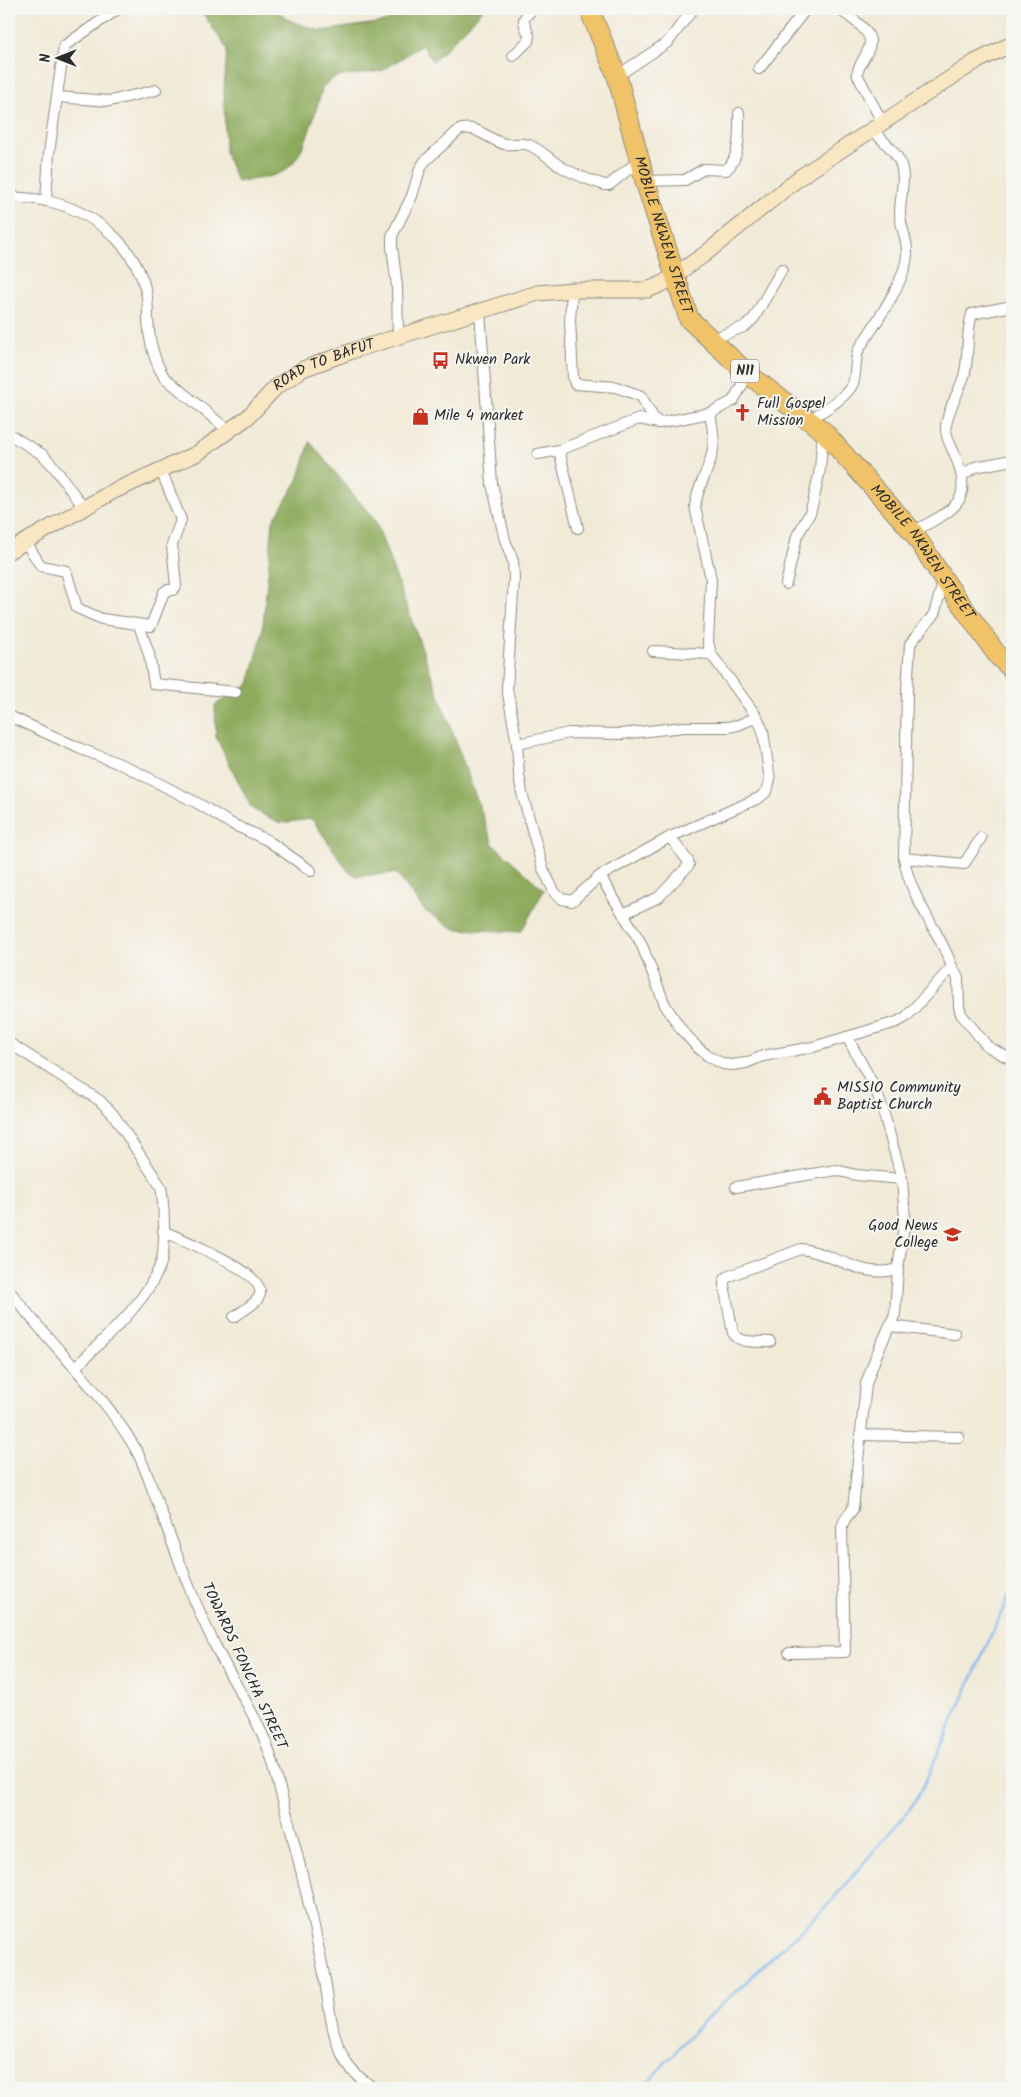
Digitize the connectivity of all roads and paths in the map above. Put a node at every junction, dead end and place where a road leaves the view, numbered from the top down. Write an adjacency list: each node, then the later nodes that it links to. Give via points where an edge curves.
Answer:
1 (118, 9): 12 (street, via 64,46)
2 (534, 9): 8 (street, via 523,23 528,42)
3 (589, 9): 10 (highway, MOBILE NKWEN STREET / N11)
4 (693, 9): 10 (street, via 668,42)
5 (806, 9): 9 (street)
6 (839, 9): 14 (street, via 869,38 870,45 857,74)
7 (1012, 44): 14 (street, ROAD TO BAFUT, via 975,62)
8 (513, 56)
9 (759, 69)
10 (616, 76): 15 (highway, MOBILE NKWEN STREET / N11)
11 (156, 90): 12 (street, via 110,101)
12 (57, 97): 18 (street, via 48,153)
13 (738, 112): 16 (street, via 737,149 730,168 704,170 685,180)
14 (877, 126): 20 (street, ROAD TO BAFUT, via 800,177); 29 (street, via 901,167 900,212 906,245 905,264 893,293 856,355 853,384)
15 (640, 160): 16 (highway, MOBILE NKWEN STREET / N11); 24 (street, via 609,186 604,186 564,169 529,145 497,142 473,128 459,130 425,161 392,236)
16 (645, 181): 20 (highway, MOBILE NKWEN STREET / N11)
17 (9, 197): 18 (street)
18 (46, 201): 30 (street, via 82,214 122,243 132,256 147,293 152,350 157,366 164,377)
19 (782, 269): 25 (street, via 746,326)
20 (675, 275): 21 (street, ROAD TO BAFUT, via 647,290); 25 (highway, MOBILE NKWEN STREET / N11, via 689,319)
21 (572, 290): 23 (street, ROAD TO BAFUT, via 538,293); 28 (street, via 570,320 575,384 616,387 641,396)
22 (1012, 306): 36 (street, via 975,312 970,320 965,374 946,424 948,439)
23 (480, 311): 24 (street, ROAD TO BAFUT); 51 (street, via 492,484 513,562 507,688)
24 (398, 337): 30 (street, ROAD TO BAFUT, via 303,369 272,390 257,409)
25 (710, 340): 26 (highway, MOBILE NKWEN STREET / N11)
26 (748, 374): 27 (street, via 732,400); 29 (highway, MOBILE NKWEN STREET / N11)
27 (710, 413): 28 (street); 46 (street, via 713,449 696,495 696,507 712,580 708,642)
28 (659, 423): 32 (street, via 639,419)
29 (816, 426): 39 (highway, MOBILE NKWEN STREET / N11); 43 (street, via 820,469 810,512 797,536)
30 (229, 431): 35 (street, ROAD TO BAFUT, via 196,454)
31 (9, 434): 37 (street, via 43,456)
32 (559, 450): 33 (street); 38 (street)
33 (538, 454)
34 (1012, 460): 36 (street, via 975,467)
35 (161, 470): 37 (street, ROAD TO BAFUT); 44 (street, via 181,520 172,545 176,586 164,592 151,626)
36 (964, 475): 39 (street, via 962,492 954,509)
37 (84, 508): 40 (street, ROAD TO BAFUT)
38 (578, 528)
39 (913, 532): 42 (highway, MOBILE NKWEN STREET / N11)
40 (25, 541): 41 (street, ROAD TO BAFUT); 44 (street, via 41,566 66,571 77,608 102,619)
41 (9, 550)
42 (944, 580): 47 (highway, MOBILE NKWEN STREET / N11, via 998,656); 54 (street, via 934,614 910,644)
43 (786, 584)
44 (139, 625): 48 (street, via 149,654 154,684)
45 (653, 651): 46 (street)
46 (711, 654): 50 (street)
47 (1012, 669)
48 (236, 692)
49 (9, 716): 55 (street, via 125,766 267,840)
50 (757, 717): 51 (street, via 728,727 684,727 621,734 569,733); 52 (street, via 769,764 767,790 759,798)
51 (517, 744): 56 (street, via 522,793 543,869 555,893 572,901)
52 (670, 837): 56 (street); 57 (street, via 689,865 659,897)
53 (981, 838): 54 (street, via 964,864)
54 (904, 858): 58 (street, via 909,882)
55 (311, 871)
56 (600, 876): 57 (street)
57 (623, 914): 59 (street, via 641,943 665,1005 681,1029 708,1056 733,1065)
58 (952, 967): 59 (street, via 906,1017); 61 (street, via 958,978 961,1014 987,1046)
59 (847, 1036): 62 (street, via 875,1088)
60 (9, 1043): 64 (street, via 99,1100 113,1114 161,1186)
61 (1012, 1060)
62 (902, 1178): 63 (street, via 856,1175 836,1170); 65 (street, via 905,1219)
63 (736, 1187)
64 (163, 1231): 67 (street, via 221,1257 258,1284 259,1297); 71 (street, via 161,1263 143,1296)
65 (898, 1269): 68 (street, via 897,1303); 70 (street, via 873,1272 801,1249 729,1276 724,1285 733,1333 737,1339)
66 (9, 1290): 71 (street, TOWARDS FONCHA STREET, via 36,1326)
67 (234, 1317)
68 (890, 1326): 69 (street); 72 (street, via 868,1375)
69 (955, 1334)
70 (770, 1342)
71 (76, 1367): 75 (street, TOWARDS FONCHA STREET, via 136,1450 200,1614 263,1735 273,1762 307,1897 339,2045 348,2065)
72 (860, 1435): 73 (street); 74 (street, via 853,1509 842,1528 845,1652)
73 (959, 1437)
74 (789, 1654)
75 (374, 2088)

